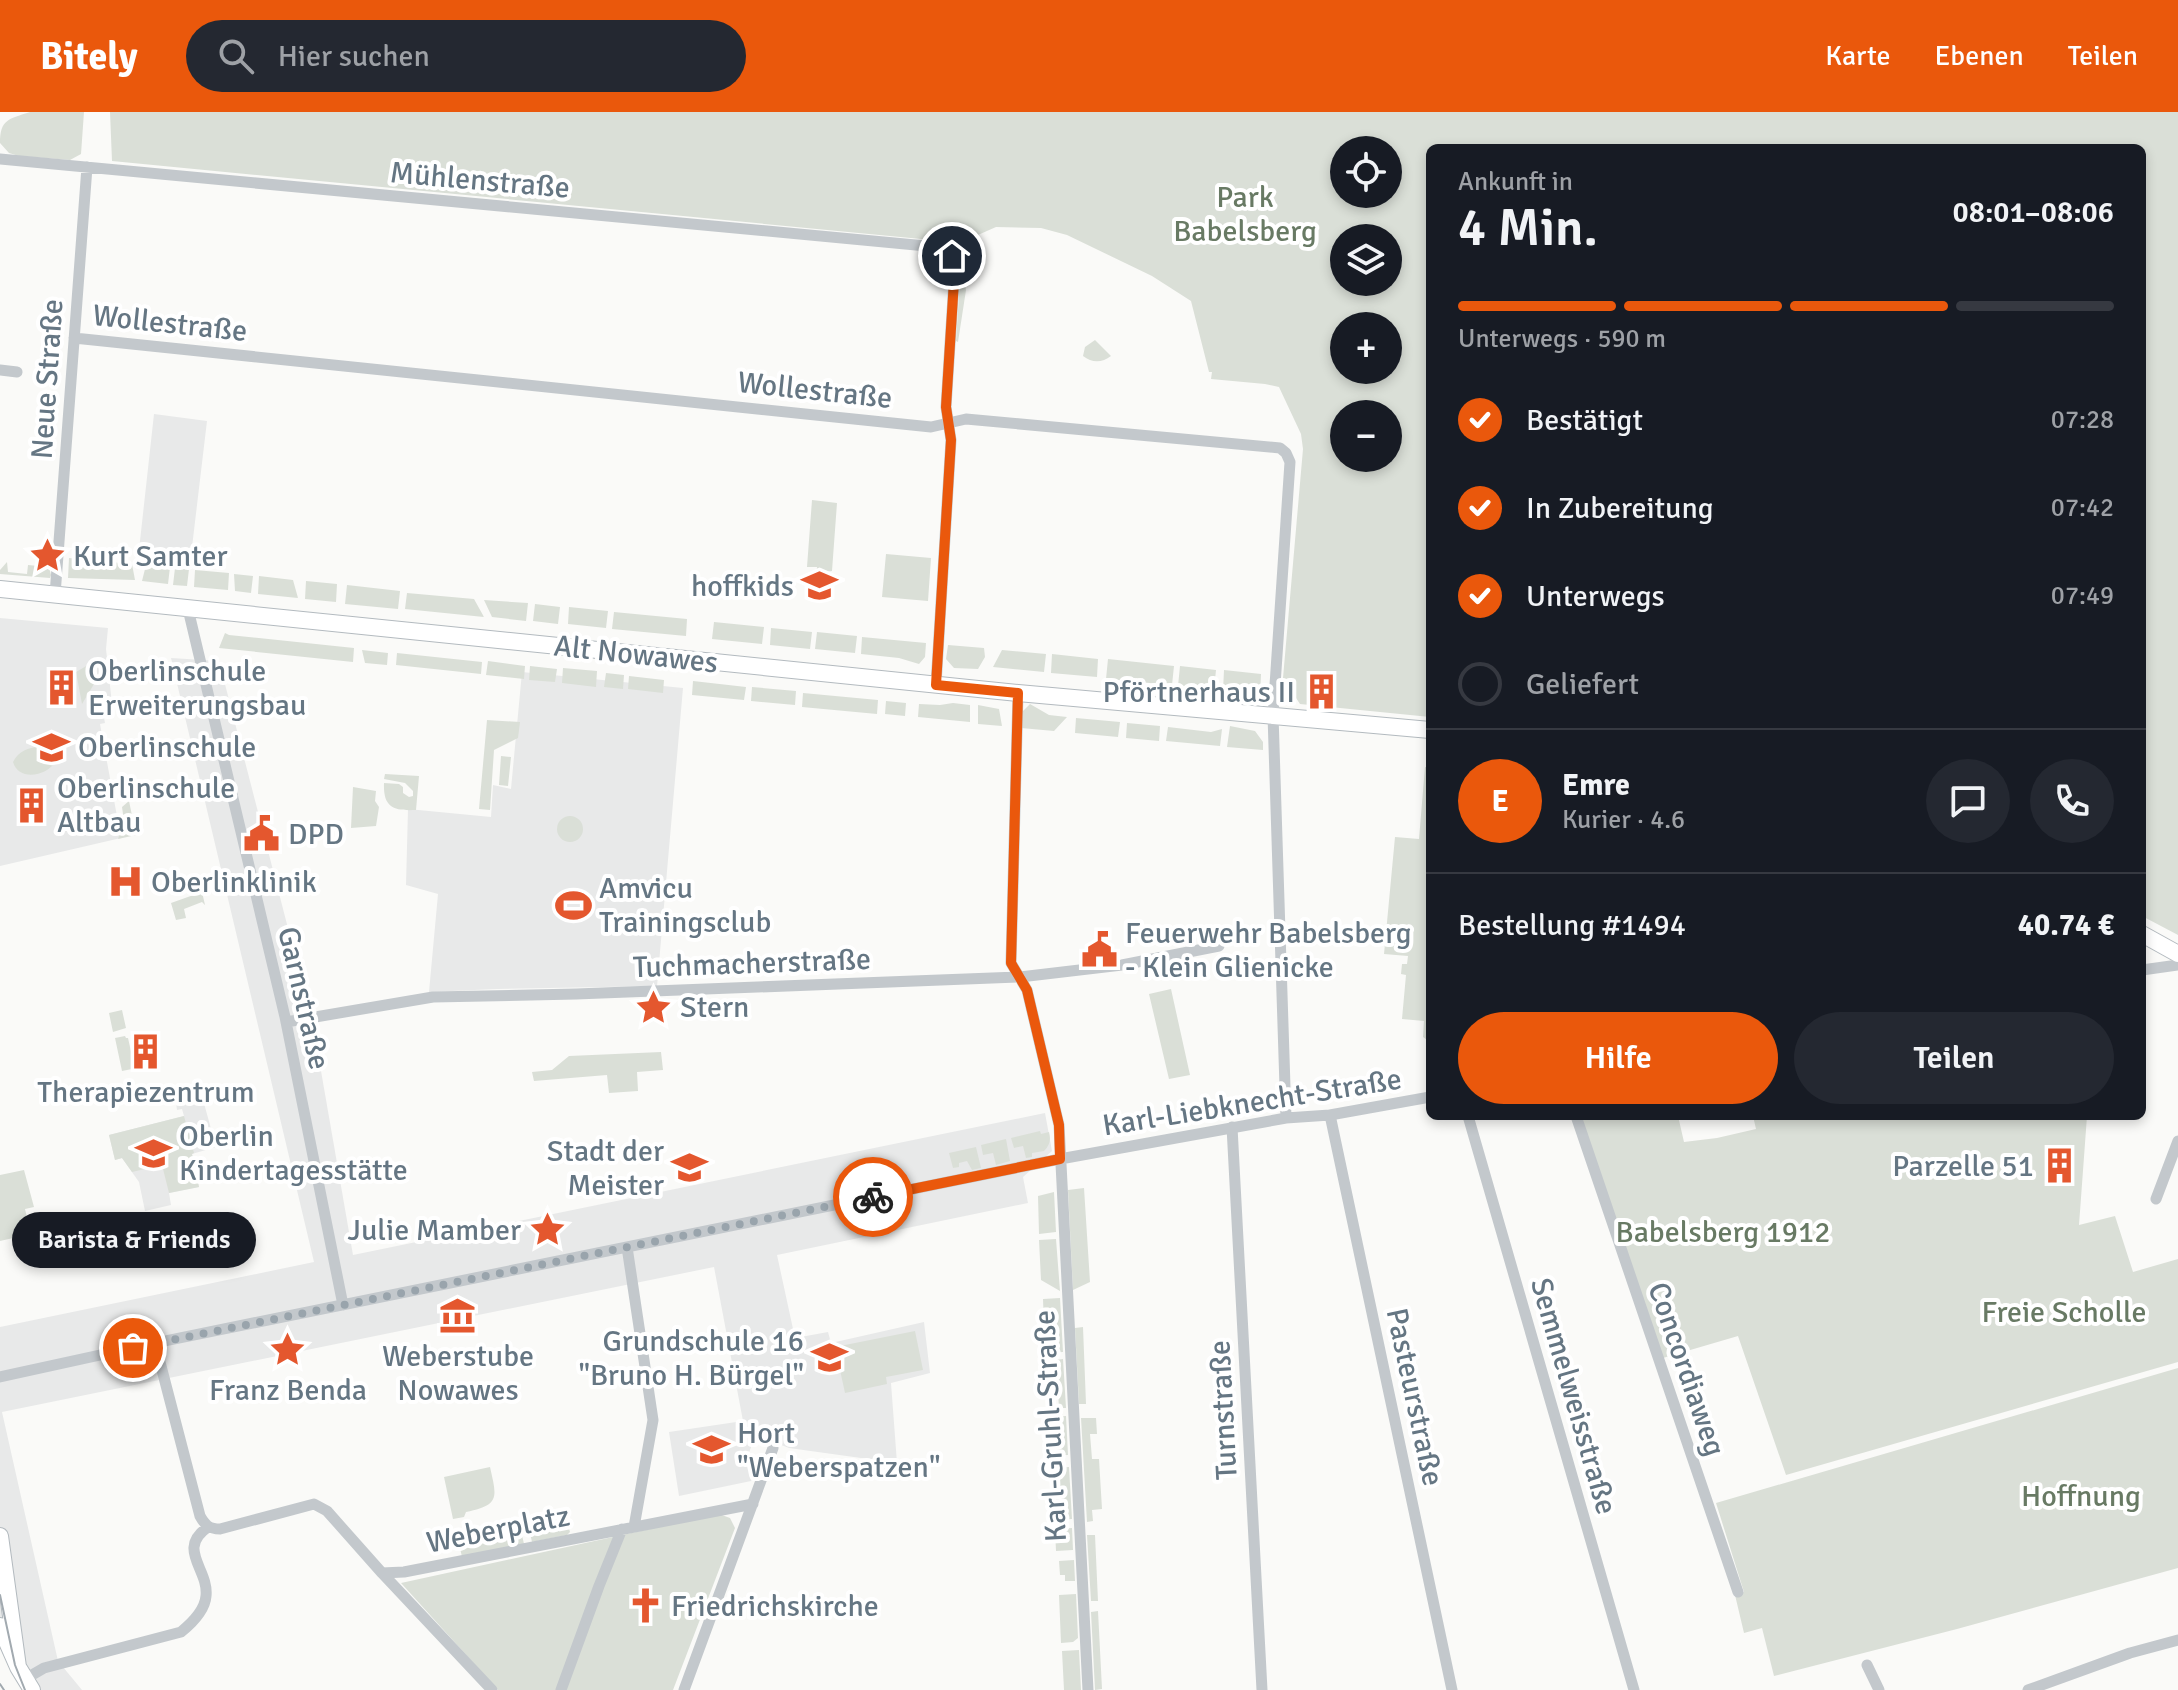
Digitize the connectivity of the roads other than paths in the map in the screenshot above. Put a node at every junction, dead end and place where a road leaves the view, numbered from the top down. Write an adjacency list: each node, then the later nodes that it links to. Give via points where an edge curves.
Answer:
1 (0, 159): 2 (street, Mühlenstraße)
2 (87, 167): 3 (street, Neue Straße); 6 (street, Mühlenstraße, via 937,247 952,256 955,265)
3 (74, 338): 6 (street, Wollestraße, via 931,427); 8 (street, Neue Straße)
4 (0, 370): 5 (street)
5 (17, 372)
6 (949, 423): 10 (street); 12 (street, Wollestraße, via 966,419 1283,450 1290,462)
7 (0, 589): 8 (street, Alt Nowawes)
8 (55, 595): 9 (street, Alt Nowawes)
9 (188, 609): 10 (street, Alt Nowawes); 20 (street, Garnstraße)
10 (936, 685): 11 (street, Alt Nowawes)
11 (1018, 693): 12 (street, Alt Nowawes); 19 (street, Karl-Gruhl-Straße, via 1011,963)
12 (1273, 715): 13 (street, Alt Nowawes); 23 (street)
13 (1426, 730)
14 (2146, 936): 16 (street)
15 (1219, 946): 19 (street, Tuchmacherstraße)
16 (2178, 954)
17 (2178, 965): 18 (street)
18 (2146, 969)
19 (1020, 977): 20 (street, Tuchmacherstraße, via 433,997); 28 (street, Karl-Gruhl-Straße, via 1059,1125)
20 (286, 1022): 31 (street, Garnstraße)
21 (1426, 1098): 22 (street, Karl-Liebknecht-Straße)
22 (1330, 1115): 23 (street, Karl-Liebknecht-Straße); 50 (street, Pasteurstraße)
23 (1286, 1118): 26 (street, Karl-Liebknecht-Straße)
24 (1469, 1120): 51 (street, Semmelweisstraße)
25 (1577, 1120): 40 (street, Concordiaweg)
26 (1232, 1127): 28 (street, Karl-Liebknecht-Straße); 49 (street, Turnstraße)
27 (2178, 1141): 29 (street)
28 (1060, 1159): 30 (street, Karl-Liebknecht-Straße); 48 (street, Karl-Gruhl-Straße)
29 (2156, 1199)
30 (627, 1247): 31 (street, Karl-Liebknecht-Straße); 37 (street, via 653,1420)
31 (343, 1305): 32 (street, Karl-Liebknecht-Straße)
32 (155, 1343): 33 (street, Karl-Liebknecht-Straße); 36 (street, via 200,1516)
33 (0, 1377)
34 (773, 1448): 35 (street)
35 (753, 1504): 37 (street, Weberplatz); 47 (street)
36 (208, 1527): 39 (street, Weberplatz, via 220,1529 314,1504 327,1511); 44 (street, via 193,1548 207,1594 201,1610 181,1632 44,1668)
37 (628, 1528): 39 (street, Weberplatz); 46 (street, Weberplatz)
38 (0, 1536): 44 (street)
39 (382, 1573): 45 (street, Weberplatz)
40 (1738, 1592)
41 (0, 1626): 44 (street)
42 (2178, 1640): 53 (street)
43 (1867, 1665): 52 (street)
44 (25, 1679)
45 (492, 1690)
46 (561, 1690)
47 (684, 1690)
48 (1088, 1690)
49 (1262, 1690)
50 (1452, 1690)
51 (1634, 1690)
52 (1879, 1690)
53 (2028, 1690)

